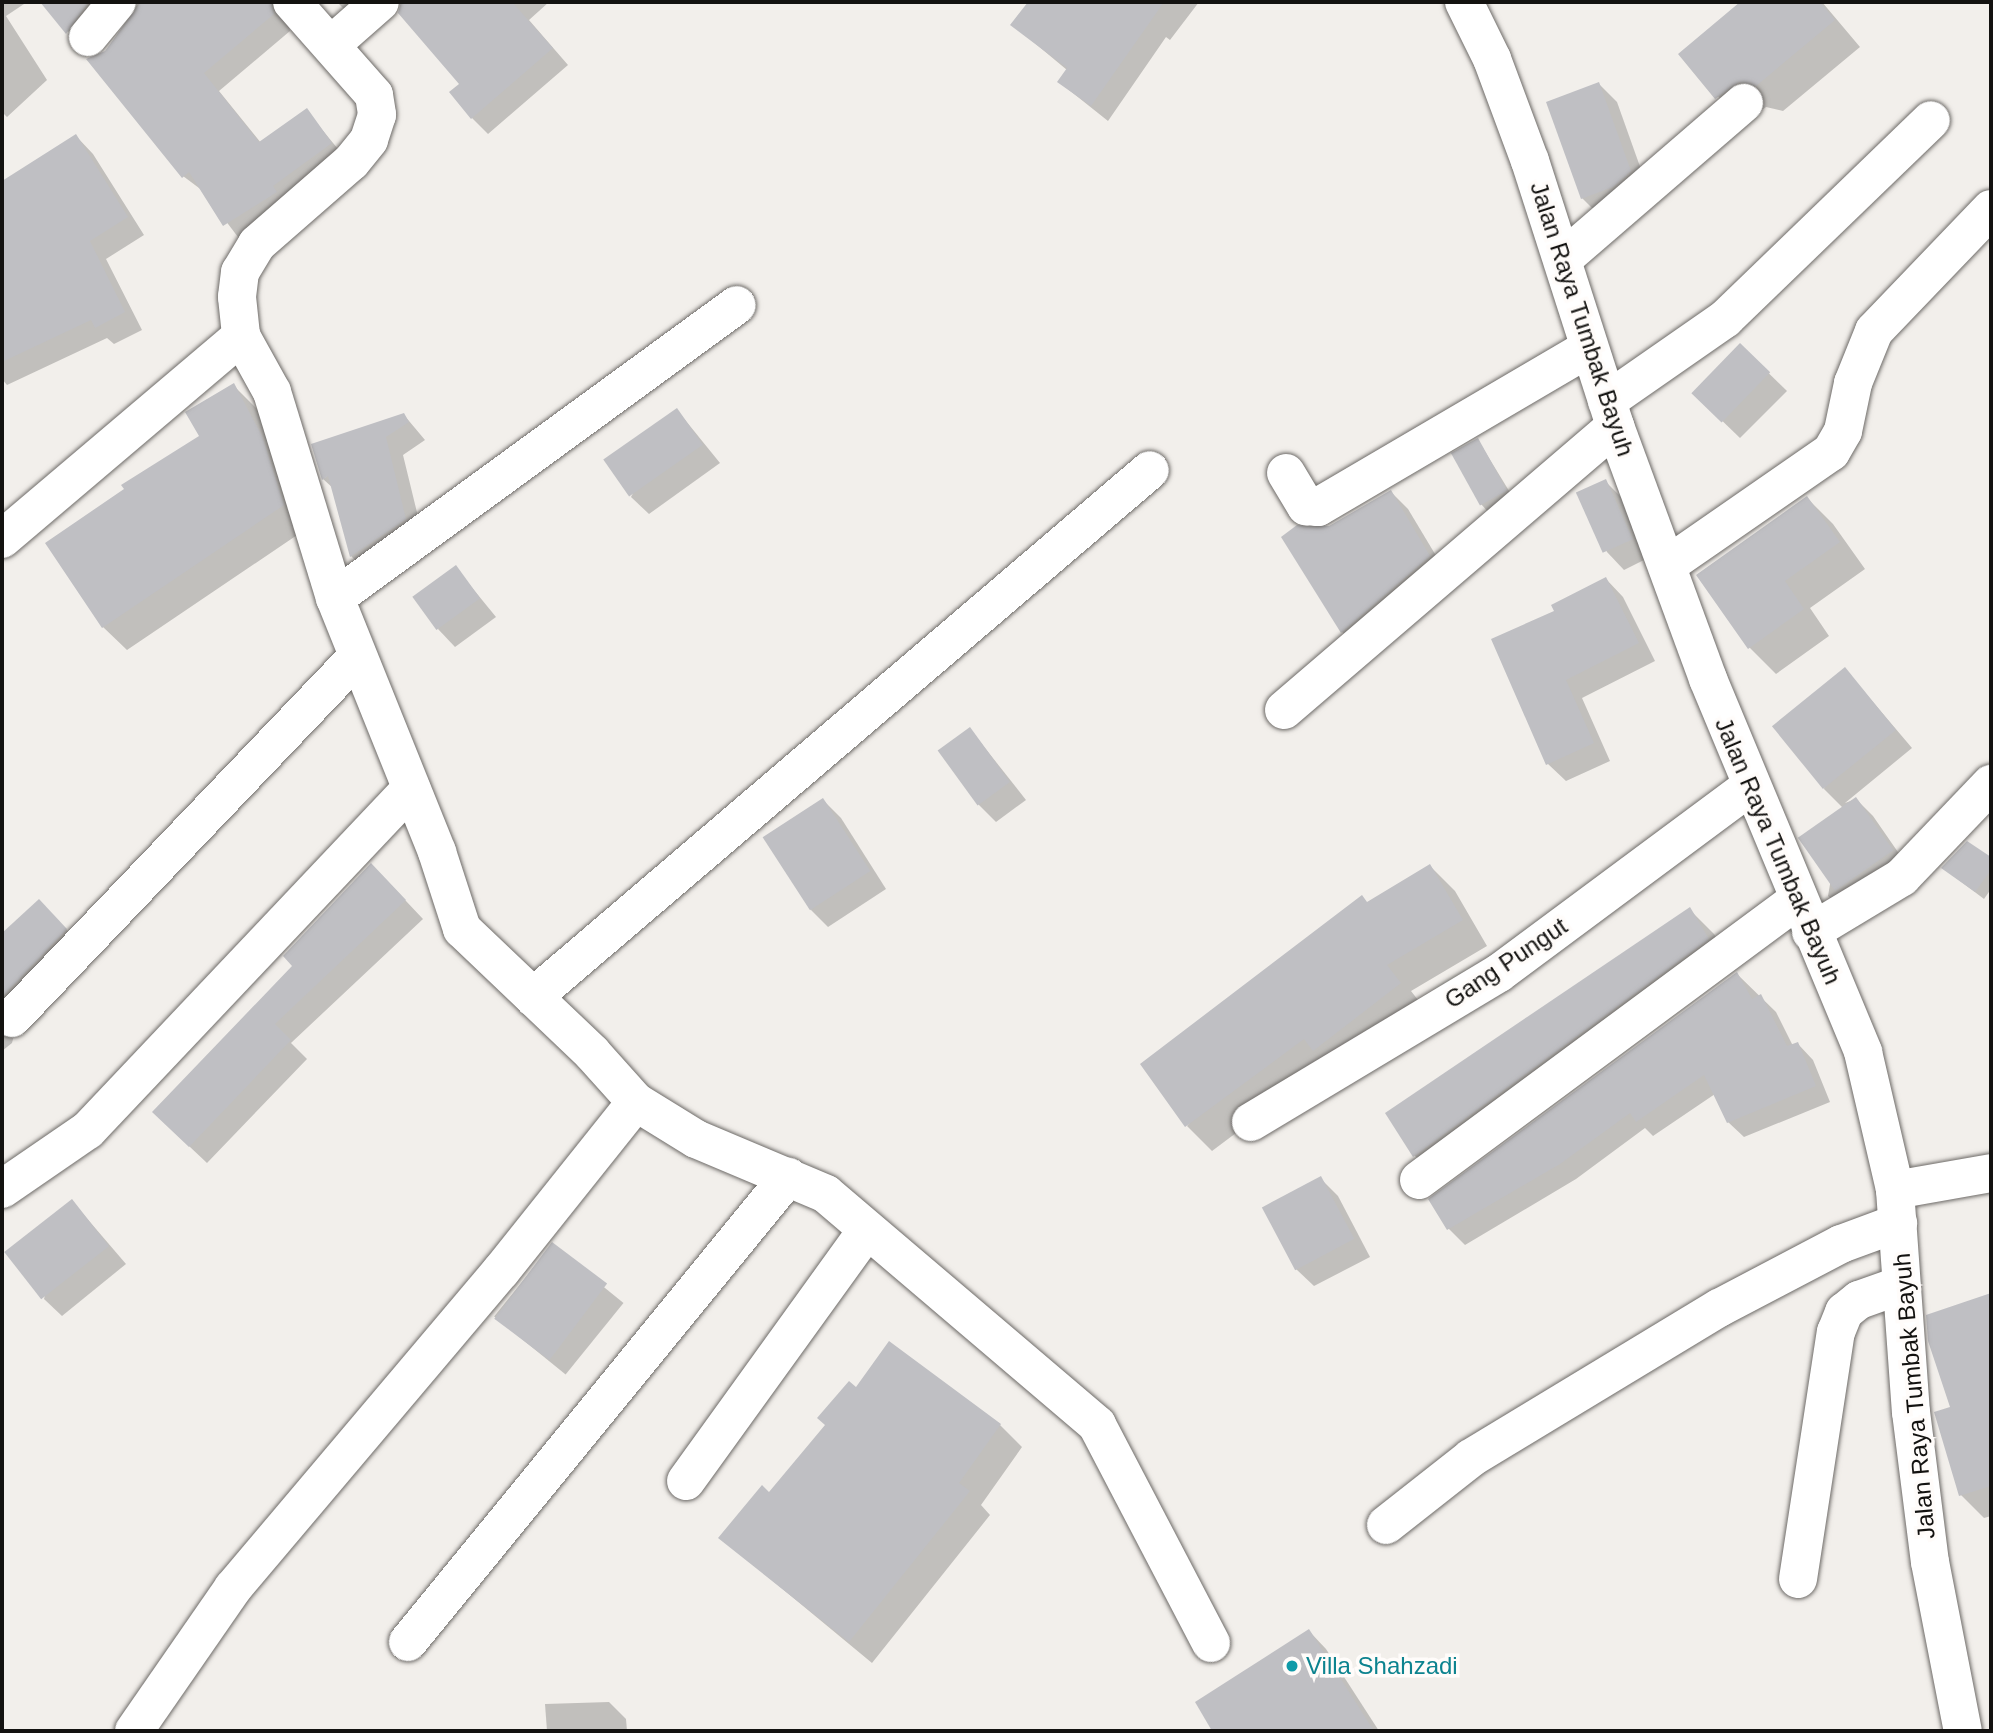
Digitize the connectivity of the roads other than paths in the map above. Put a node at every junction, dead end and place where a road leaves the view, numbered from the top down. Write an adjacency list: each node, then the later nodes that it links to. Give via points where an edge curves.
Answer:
1 (117, 2): 5 (street)
2 (292, 2): 6 (street)
3 (380, 2): 6 (street)
4 (1464, 2): 10 (street, Jalan Raya Tumbak Bayuh, via 1492,59)
5 (88, 37)
6 (331, 44): 12 (street, via 374,95 373,128 351,162 257,244 240,272 236,297)
7 (1744, 103): 10 (street)
8 (1931, 120): 14 (street, via 1725,318)
9 (1991, 209): 18 (street, via 1874,331 1853,383 1843,431 1831,452)
10 (1563, 259): 13 (street, Jalan Raya Tumbak Bayuh)
11 (737, 305): 19 (street)
12 (241, 335): 17 (street); 19 (street, via 272,392)
13 (1589, 348): 14 (street, Jalan Raya Tumbak Bayuh); 16 (street, via 1318,507 1306,506)
14 (1611, 414): 18 (street, Jalan Raya Tumbak Bayuh); 21 (street)
15 (1150, 470): 26 (street)
16 (1286, 473)
17 (2, 539)
18 (1669, 564): 23 (street, Jalan Raya Tumbak Bayuh)
19 (335, 598): 20 (street)
20 (357, 657): 24 (street); 27 (street)
21 (1284, 710)
22 (1991, 784): 25 (street, via 1902,877)
23 (1749, 787): 25 (street, Jalan Raya Tumbak Bayuh); 29 (street, Gang Pungut, via 1499,972)
24 (411, 789): 26 (street, via 462,929); 33 (street, via 88,1130)
25 (1804, 916): 32 (street); 34 (street, Jalan Raya Tumbak Bayuh, via 1863,1052)
26 (533, 997): 28 (street)
27 (12, 1018)
28 (636, 1102): 31 (street, via 696,1139); 42 (street, via 501,1271 233,1588)
29 (1251, 1122)
30 (1991, 1173): 34 (street)
31 (788, 1177): 35 (street, via 826,1194); 40 (street)
32 (1419, 1180)
33 (2, 1189)
34 (1897, 1207): 36 (street, Jalan Raya Tumbak Bayuh); 38 (street, via 1471,1458)
35 (867, 1230): 37 (street); 41 (street, via 1097,1425)
36 (1901, 1285): 39 (street, via 1859,1300 1844,1312 1836,1332); 43 (street, Jalan Raya Tumbak Bayuh, via 1930,1562)
37 (686, 1481)
38 (1387, 1525)
39 (1798, 1579)
40 (408, 1642)
41 (1211, 1643)
42 (134, 1731)
43 (1963, 1731)

